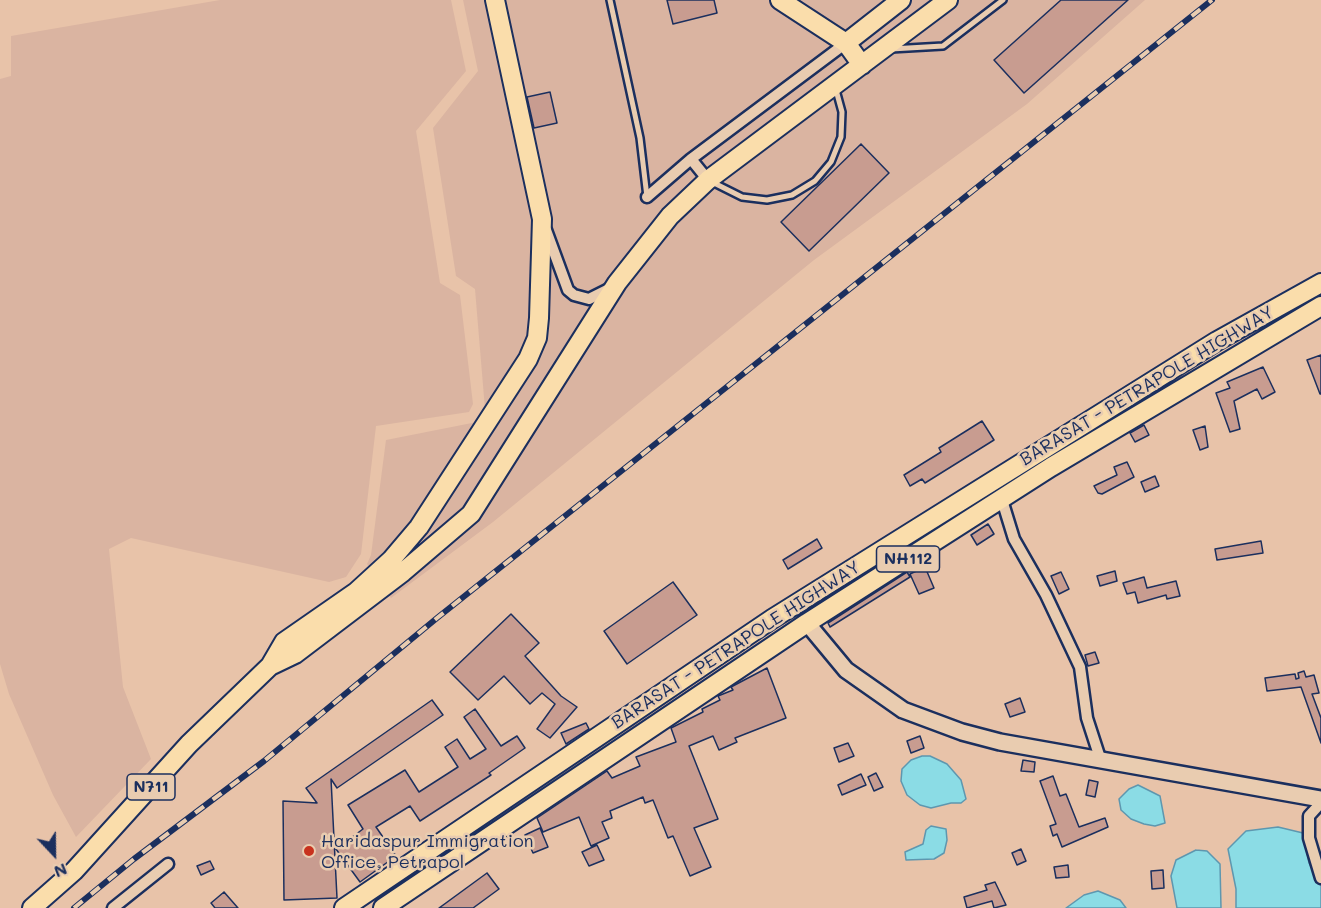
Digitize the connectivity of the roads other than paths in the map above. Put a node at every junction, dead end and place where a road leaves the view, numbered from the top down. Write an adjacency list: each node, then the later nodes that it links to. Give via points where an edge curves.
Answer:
1 (495, 0): 14 (highway)
2 (610, 0): 13 (lane, via 640,138)
3 (901, 0): 7 (highway)
4 (948, 0): 8 (highway)
5 (1003, 0): 8 (lane, via 943,46)
6 (788, 3): 7 (highway)
7 (846, 43): 9 (highway); 11 (street)
8 (882, 50): 9 (highway)
9 (862, 64): 10 (highway)
10 (835, 85): 12 (highway); 12 (lane, via 842,112 841,138 831,162 814,182 792,195 767,200 742,197)
11 (691, 159): 12 (street); 13 (street)
12 (708, 180): 16 (highway, via 670,216)
13 (647, 197)
14 (542, 219): 16 (street, via 568,290 589,299); 20 (highway, via 537,338 528,359 419,527 356,592 284,642)
15 (1321, 283): 27 (highway, BARASAT - PETRAPOLE HIGHWAY / NH112, via 1207,347 772,619)
16 (617, 284): 20 (highway, via 471,514 404,573 294,654)
17 (1321, 306): 18 (highway, BARASAT - PETRAPOLE HIGHWAY / NH112)
18 (1002, 500): 19 (highway, BARASAT - PETRAPOLE HIGHWAY / NH112); 21 (street, via 1014,539 1080,667 1087,718)
19 (807, 623): 21 (street, via 846,670 903,710 972,735); 28 (highway, BARASAT - PETRAPOLE HIGHWAY / NH112)
20 (270, 666): 25 (highway, N711, via 189,744 74,871)
21 (1100, 758): 22 (street)
22 (1321, 801): 24 (street, via 1309,816 1309,838)
23 (168, 864): 26 (street)
24 (1321, 878)
25 (32, 908)
26 (113, 908)
27 (344, 908)
28 (383, 908)

